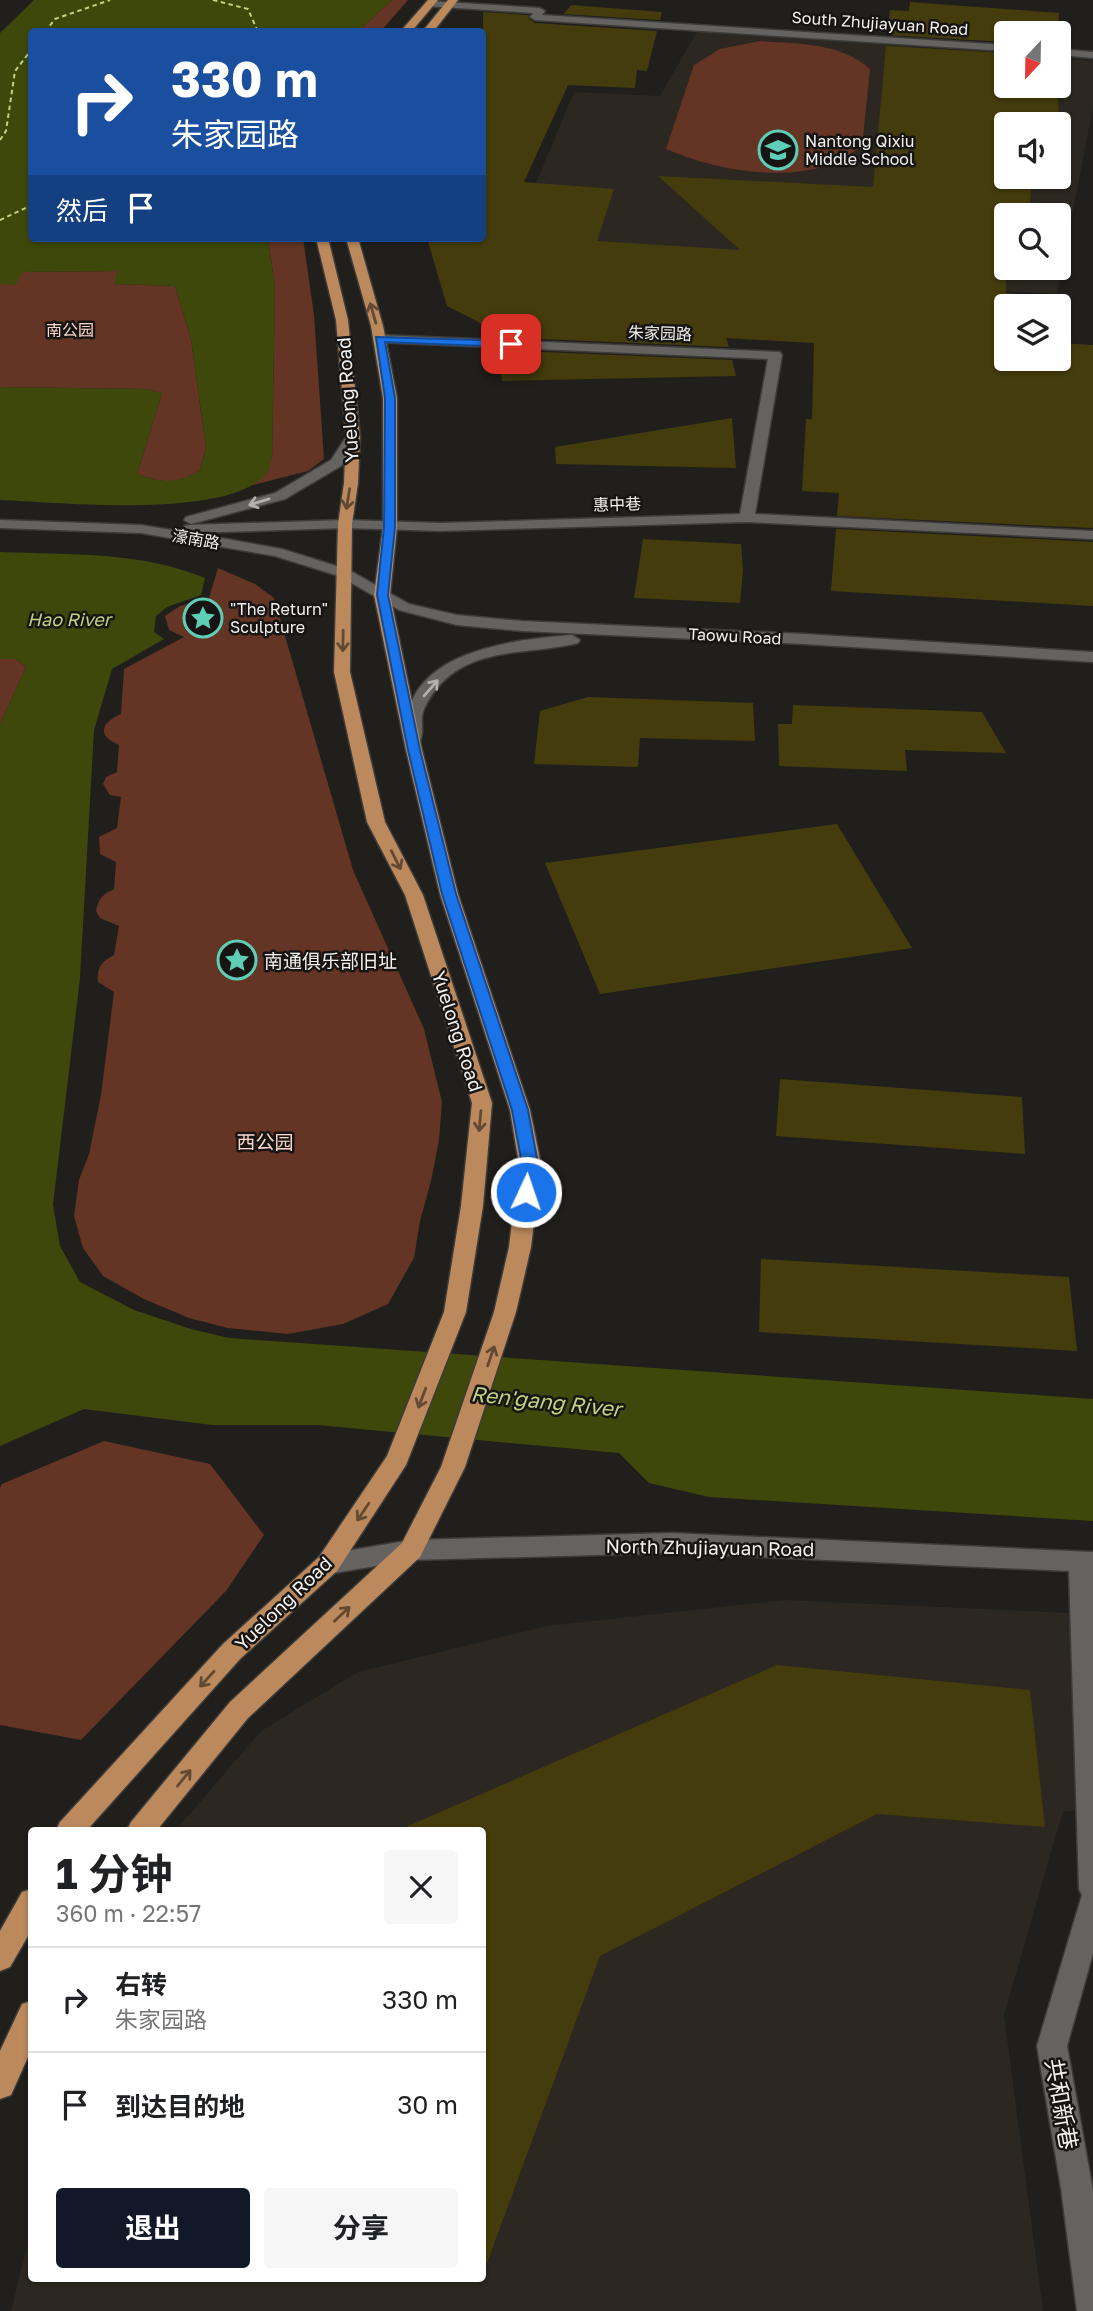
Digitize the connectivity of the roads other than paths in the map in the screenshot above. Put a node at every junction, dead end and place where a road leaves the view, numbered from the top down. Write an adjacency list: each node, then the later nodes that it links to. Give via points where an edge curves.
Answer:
1 (431, 2): 2 (street, South Zhujiayuan Road); 3 (main road)
2 (452, 3): 4 (main road); 5 (street, South Zhujiayuan Road, via 540,11 535,17)
3 (408, 28)
4 (430, 28)
5 (994, 47)
6 (1071, 53): 7 (street)
7 (1093, 55)
8 (323, 242): 11 (main road, Yuelong Road, via 342,320)
9 (353, 242): 10 (main road, Yuelong Road, one-way to 9)
10 (379, 339): 12 (street, 朱家园路, via 775,355); 15 (main road, Yuelong Road, via 390,398)
11 (352, 437): 14 (main road, Yuelong Road, one-way to 14); 16 (street, one-way to 16, via 336,463 280,496 207,517)
12 (747, 518): 15 (street, 惠中巷); 17 (street, 惠中巷)
13 (0, 524): 16 (street, 濠南路)
14 (345, 524): 15 (street, 惠中巷); 16 (street, 惠中巷); 18 (main road, Yuelong Road)
15 (390, 527): 19 (main road, Yuelong Road)
16 (141, 529): 18 (street, 濠南路, via 277,552)
17 (1093, 535)
18 (344, 573): 19 (street, 濠南路); 25 (main road, Yuelong Road, one-way to 25, via 342,672 376,821 414,895 482,1103 455,1312 398,1459)
19 (382, 595): 20 (street, Taowu Road, via 404,607 457,620); 22 (main road, Yuelong Road)
20 (691, 634): 21 (street, Taowu Road); 22 (street, one-way to 20, via 413,712 426,692 447,670 478,655 521,644)
21 (1093, 657)
22 (414, 750): 23 (main road, Yuelong Road, one-way to 22, via 453,1466 505,1312 520,1247 530,1164 520,1110 449,894)
23 (411, 1550): 24 (street, North Zhujiayuan Road, via 671,1543); 25 (street, North Zhujiayuan Road); 27 (main road, Yuelong Road, one-way to 23, via 239,1710)
24 (1087, 1562): 28 (street)
25 (328, 1564): 26 (main road, Yuelong Road, one-way to 26, via 232,1651)
26 (73, 1827)
27 (143, 1827)
28 (1093, 1889)
29 (1093, 1902): 34 (street, 共和新巷, via 1052,2046)
30 (28, 1908): 31 (main road)
31 (0, 1958)
32 (28, 2023): 33 (main road)
33 (0, 2085)
34 (1093, 2311)

